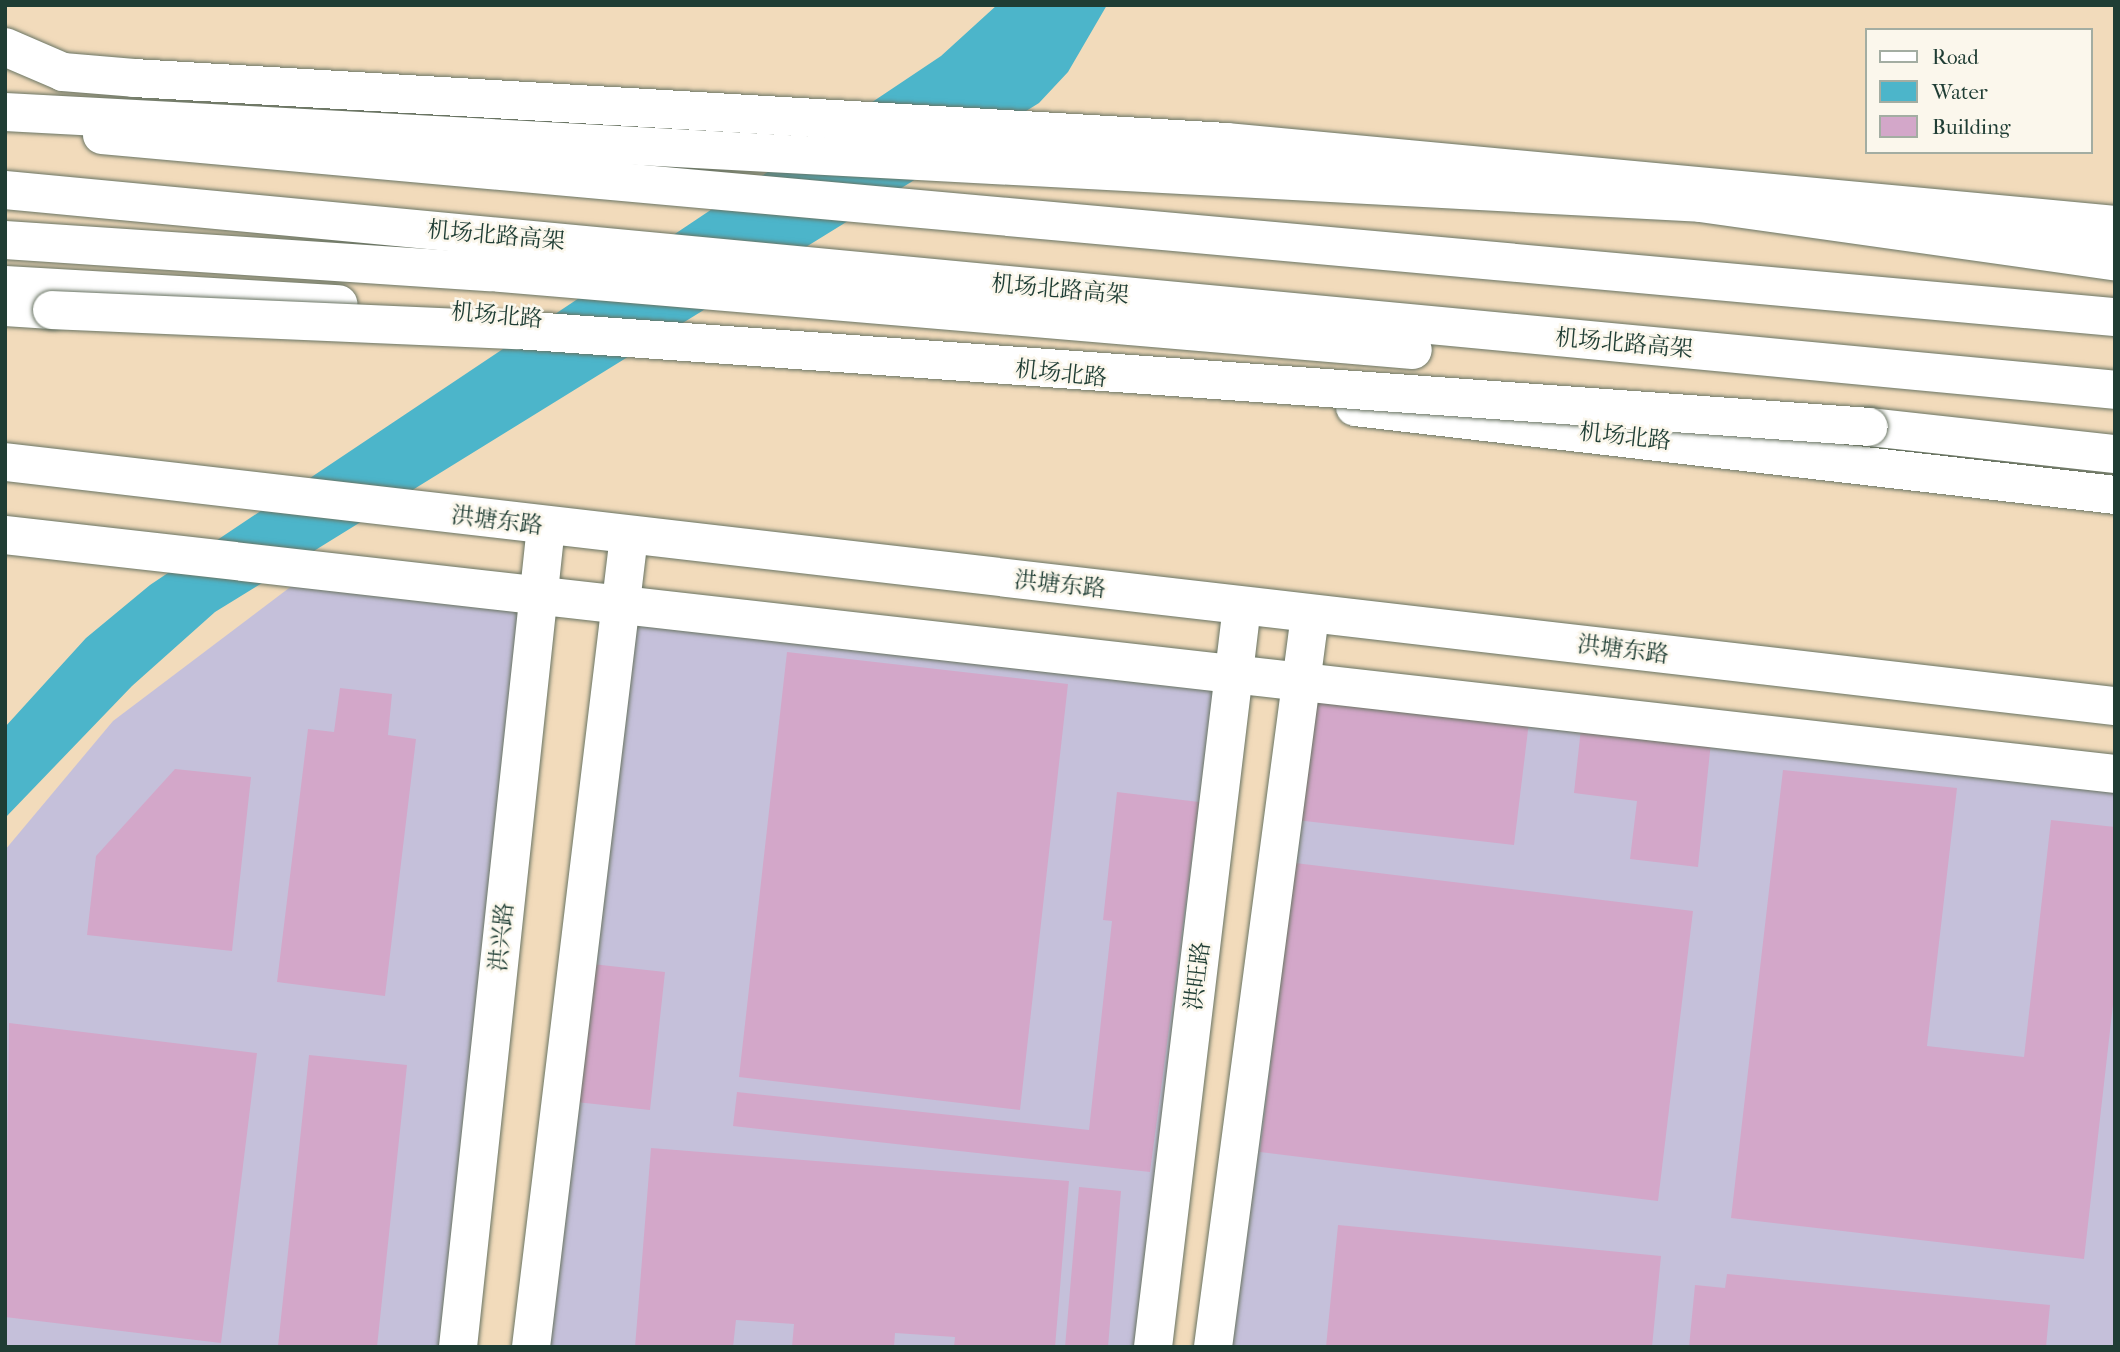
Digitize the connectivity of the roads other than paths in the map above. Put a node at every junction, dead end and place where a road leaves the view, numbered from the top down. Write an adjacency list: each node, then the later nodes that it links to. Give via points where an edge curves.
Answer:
1 (5, 47): 5 (main road, via 63,72 122,78 1226,142)
2 (5, 112): 7 (main road, via 1700,204)
3 (5, 127): 10 (main road, via 679,184)
4 (5, 190): 11 (main road, 机场北路高架)
5 (2115, 225)
6 (5, 240): 12 (main road, 机场北路高架, via 490,272)
7 (2115, 261)
8 (5, 285): 15 (main road, 机场北路, via 400,307 664,330)
9 (5, 307): 13 (main road, bridge, via 587,335 1827,422)
10 (2115, 317)
11 (2115, 390)
12 (2115, 410)
13 (2115, 454)
14 (5, 462): 16 (main road, 洪塘东路)
15 (2115, 495)
16 (545, 526): 18 (main road, 洪塘东路); 19 (main road, 洪兴路)
17 (5, 535): 19 (main road)
18 (629, 536): 20 (main road); 21 (main road, 洪塘东路)
19 (538, 595): 20 (main road); 27 (main road, 洪兴路)
20 (620, 605): 23 (main road); 28 (main road)
21 (1242, 606): 22 (main road, 洪塘东路); 23 (main road, 洪旺路)
22 (1310, 614): 24 (main road); 25 (main road, 洪塘东路)
23 (1234, 674): 24 (main road); 29 (main road, 洪旺路)
24 (1301, 682): 26 (main road); 30 (main road)
25 (2115, 706)
26 (2115, 774)
27 (458, 1347)
28 (531, 1347)
29 (1153, 1347)
30 (1213, 1347)

